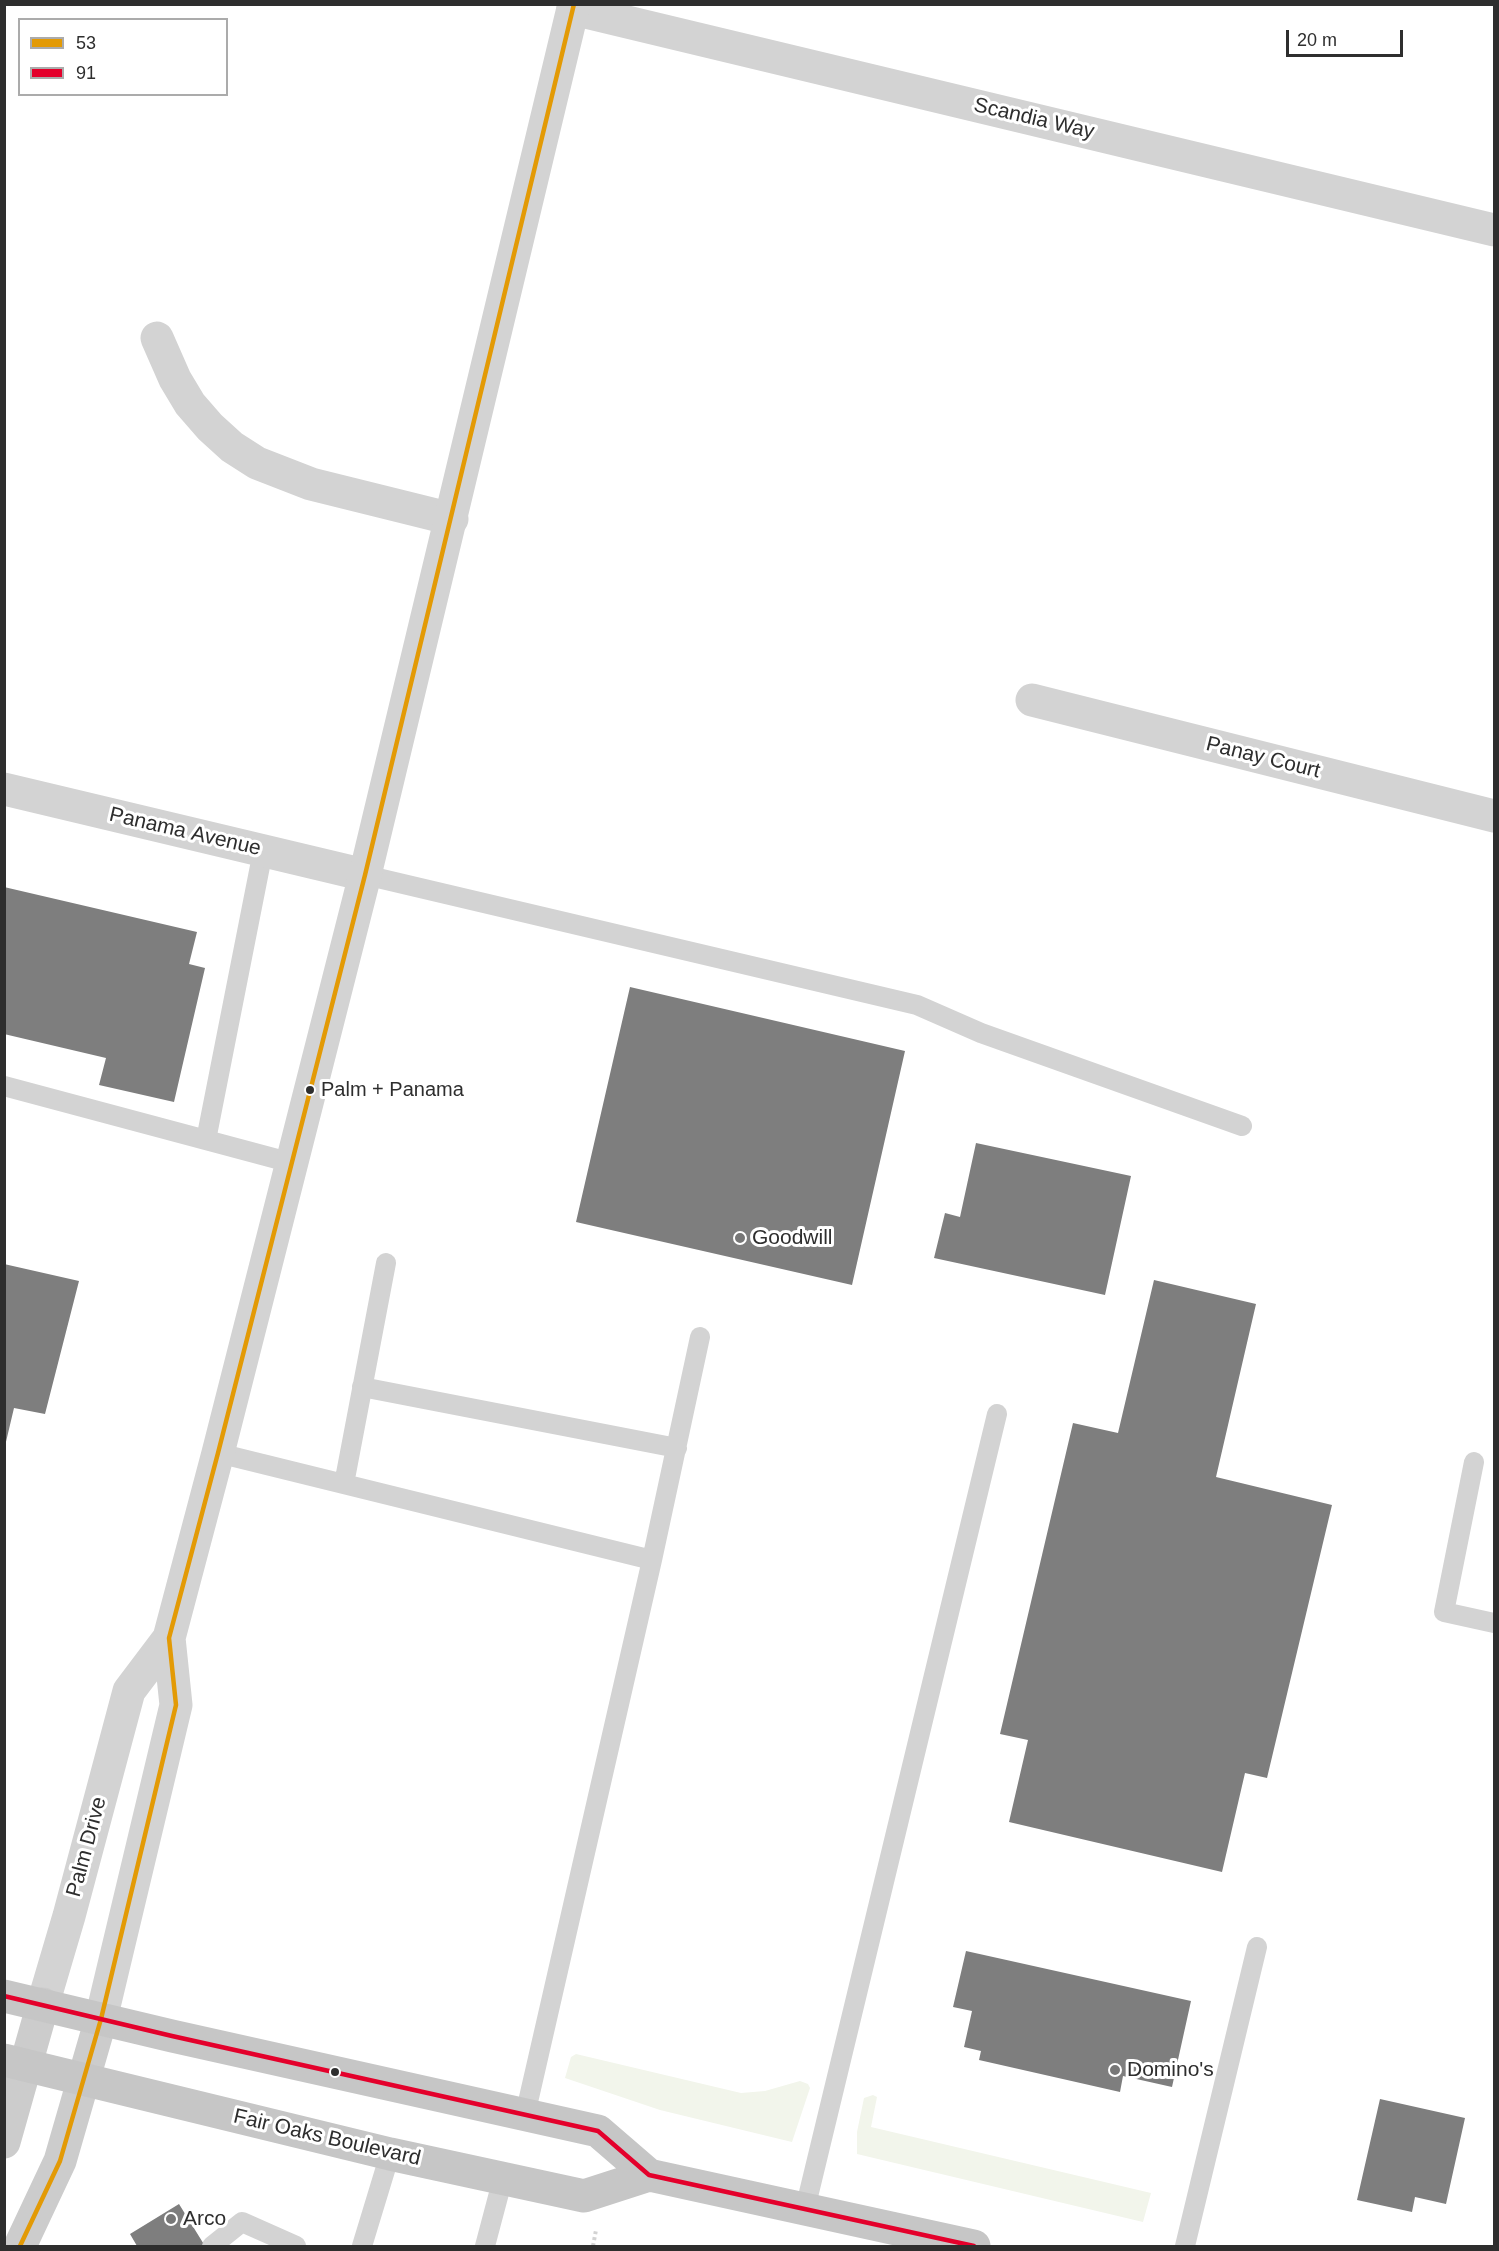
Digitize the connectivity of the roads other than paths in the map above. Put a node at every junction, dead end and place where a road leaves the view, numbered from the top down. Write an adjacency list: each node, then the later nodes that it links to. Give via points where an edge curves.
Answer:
1 (574, 7): 2 (street, Scandia Way); 4 (street, Palm Drive)
2 (1494, 230)
3 (158, 338): 4 (street, via 190,404 232,447 257,463 310,484)
4 (452, 519): 9 (street, Palm Drive)
5 (1032, 700): 7 (street, Panay Court)
6 (4, 789): 8 (street, Panama Avenue)
7 (1494, 816)
8 (263, 851): 9 (street, Panama Avenue); 12 (lane)
9 (365, 875): 11 (lane, via 917,1005 981,1033); 13 (street, Palm Drive)
10 (4, 1086): 12 (lane)
11 (1242, 1126)
12 (206, 1140): 13 (lane)
13 (292, 1163): 19 (street, Palm Drive)
14 (386, 1263): 16 (lane)
15 (700, 1337): 18 (lane)
16 (362, 1387): 18 (lane); 21 (lane)
17 (997, 1414): 36 (lane)
18 (677, 1448): 22 (lane)
19 (218, 1453): 21 (lane); 24 (street, Palm Drive)
20 (1474, 1462): 23 (lane, via 1444,1612)
21 (344, 1484): 22 (lane)
22 (652, 1560): 31 (lane)
23 (1494, 1623)
24 (169, 1638): 27 (street, Palm Drive, via 129,1690); 28 (street, Palm Drive, via 176,1705)
25 (1257, 1947): 43 (lane)
26 (4, 1996): 27 (main road)
27 (43, 2004): 28 (main road); 29 (main road, Palm Drive)
28 (101, 2019): 30 (main road); 31 (main road)
29 (15, 2063): 30 (main road, Fair Oaks Boulevard); 32 (main road, Palm Drive)
30 (84, 2081): 33 (main road, Fair Oaks Boulevard); 37 (main road, via 60,2161)
31 (525, 2115): 34 (main road, via 598,2131)
32 (4, 2142)
33 (390, 2154): 35 (main road, Fair Oaks Boulevard); 40 (lane)
34 (649, 2175): 35 (main road, Fair Oaks Boulevard, via 584,2196); 36 (main road)
35 (503, 2178): 41 (lane)
36 (805, 2209): 42 (main road)
37 (20, 2247)
38 (212, 2247): 39 (lane, via 242,2222)
39 (297, 2247)
40 (362, 2247)
41 (485, 2247)
42 (974, 2247)
43 (1185, 2247)

